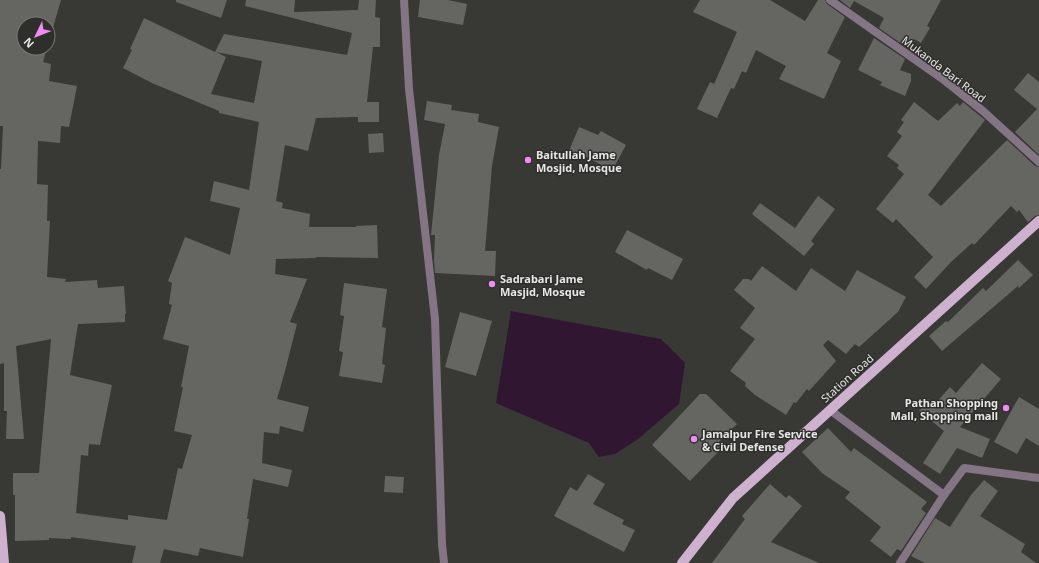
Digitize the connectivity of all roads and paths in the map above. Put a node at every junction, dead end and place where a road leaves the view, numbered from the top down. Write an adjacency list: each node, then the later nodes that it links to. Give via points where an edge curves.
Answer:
1 (404, 0): 10 (street, via 409,89 435,319)
2 (830, 0): 3 (street, Mukanda Bari Road, via 944,80)
3 (1039, 162)
4 (1039, 221): 5 (main road, Station Road)
5 (830, 410): 7 (street); 11 (main road, Station Road, via 733,498)
6 (1039, 478): 7 (street, via 964,468)
7 (944, 495): 12 (street)
8 (0, 516): 9 (main road)
9 (4, 563)
10 (444, 563)
11 (682, 563)
12 (900, 563)

